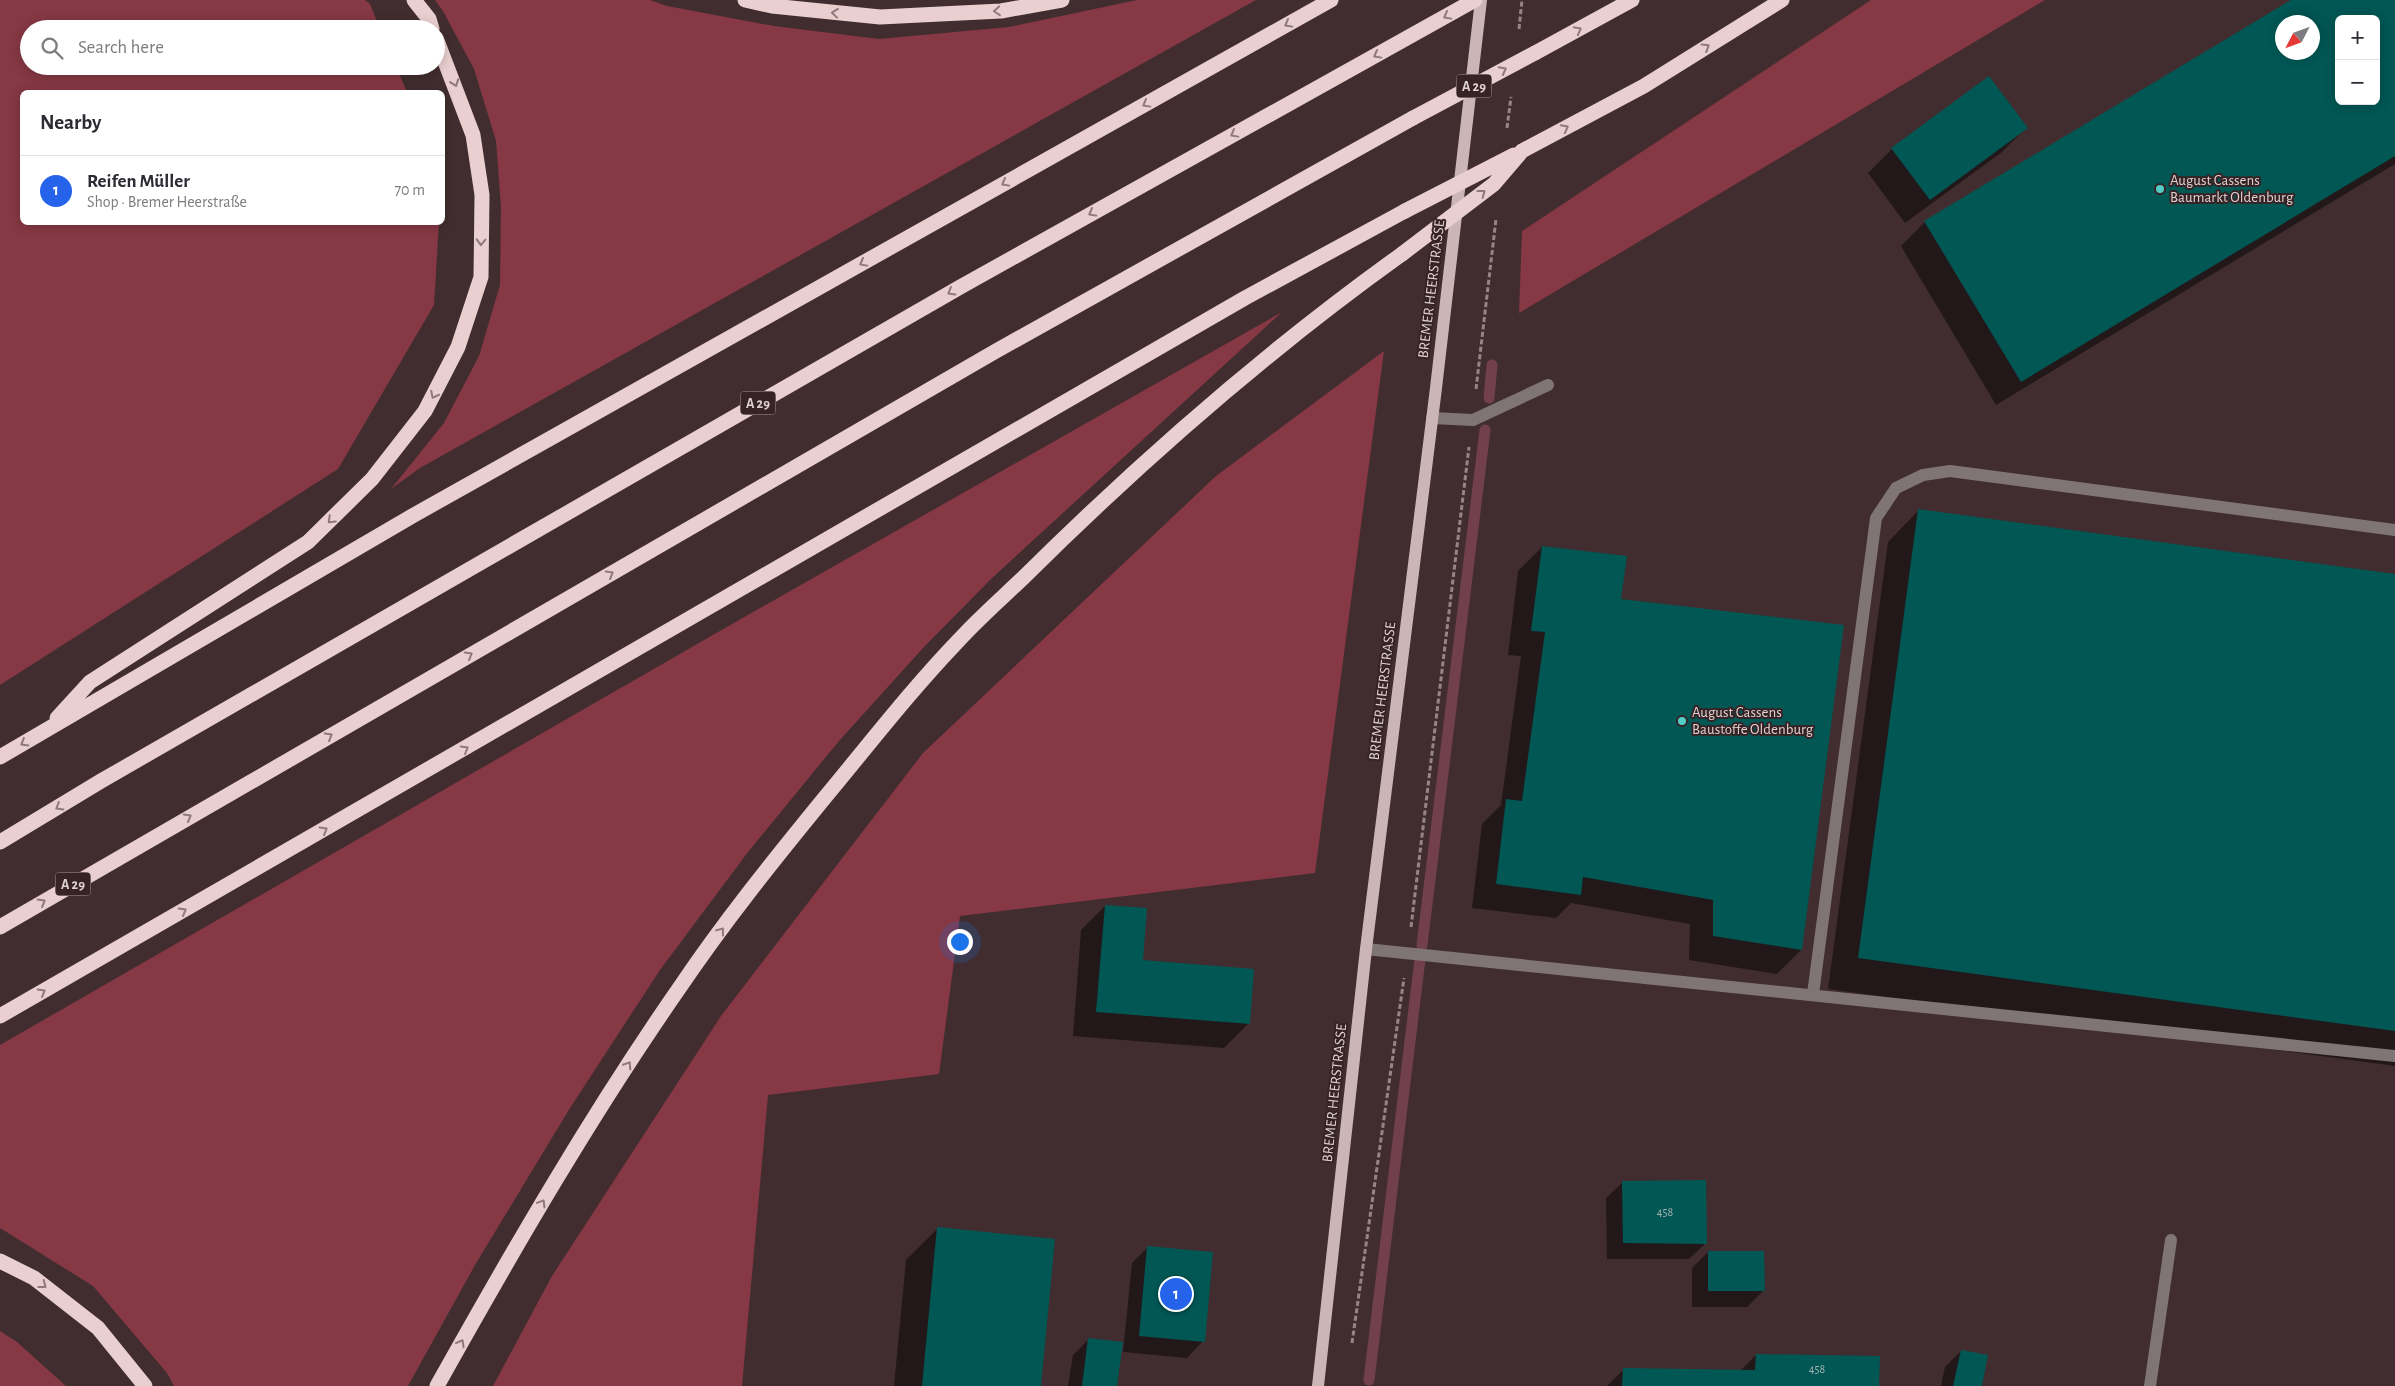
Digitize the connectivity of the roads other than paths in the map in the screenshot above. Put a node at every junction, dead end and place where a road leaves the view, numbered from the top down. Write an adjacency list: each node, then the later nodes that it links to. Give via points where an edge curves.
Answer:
1 (414, 0): 9 (highway)
2 (745, 0): 3 (highway, one-way to 2, via 1001,11 880,17 772,6)
3 (1062, 0)
4 (1330, 0): 15 (highway, one-way to 15, via 414,515)
5 (1475, 0): 17 (highway, A 29, one-way to 17, via 953,291)
6 (1481, 0): 13 (main road, BREMER HEERSTRASSE)
7 (1632, 0): 18 (highway, A 29, one-way to 7, bridge, via 996,351 1413,118)
8 (1782, 0): 11 (highway, one-way to 8, via 1644,86)
9 (428, 20)
10 (445, 62): 15 (highway, one-way to 15, via 473,135 482,195 481,277 458,347 425,411 372,479 308,542 90,682)
11 (1522, 151): 21 (highway, one-way to 11, bridge, via 1237,303); 26 (highway, one-way to 11, bridge, via 591,1121 681,985 768,868 958,640 1179,432 1344,295 1494,184)
12 (1548, 385): 13 (lane, via 1472,420)
13 (1432, 418): 19 (main road, BREMER HEERSTRASSE)
14 (2395, 530): 20 (lane, via 1950,471 1923,475 1896,488 1876,518)
15 (48, 728): 16 (highway, one-way to 16)
16 (0, 757)
17 (0, 842)
18 (0, 927)
19 (1366, 949): 20 (lane); 27 (main road, BREMER HEERSTRASSE)
20 (1813, 994): 22 (lane)
21 (0, 1016)
22 (2395, 1056)
23 (2171, 1240): 28 (lane)
24 (0, 1262): 25 (highway, one-way to 25, via 34,1278 98,1328)
25 (145, 1386)
26 (437, 1386)
27 (1318, 1386)
28 (2150, 1386)

